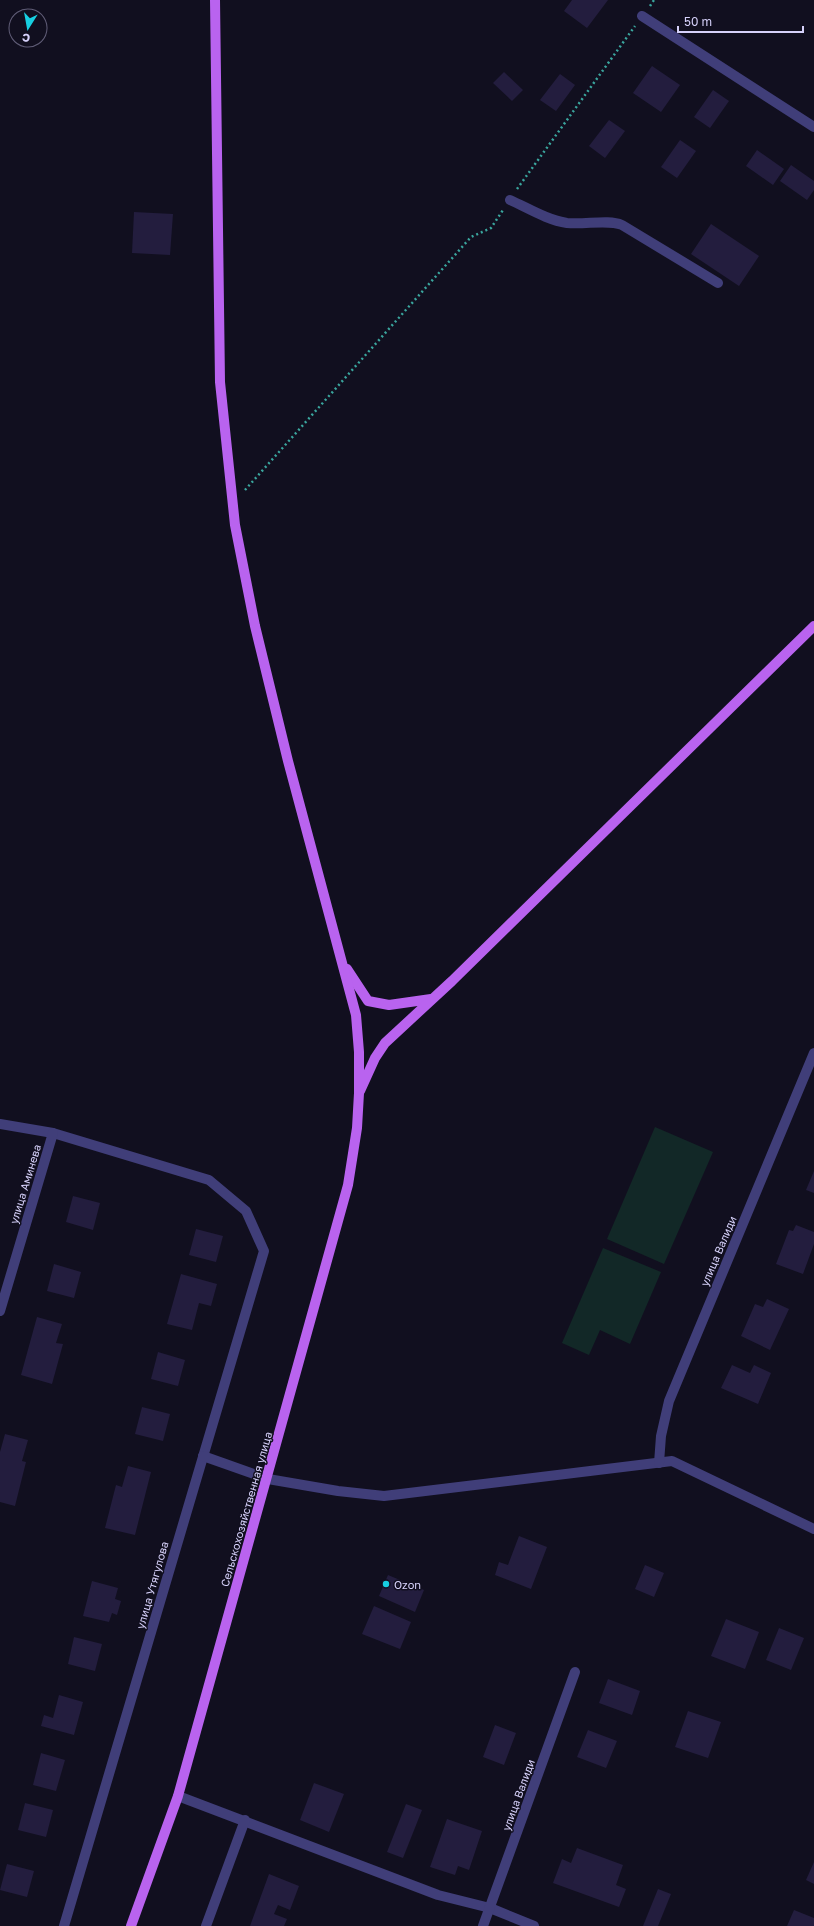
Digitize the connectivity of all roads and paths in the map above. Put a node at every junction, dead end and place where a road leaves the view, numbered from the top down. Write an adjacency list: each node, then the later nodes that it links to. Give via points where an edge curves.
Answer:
1 (215, 0): 7 (main road, Сельскохозяйственная улица, via 220,382)
2 (654, 0): 3 (path)
3 (642, 16): 4 (street); 5 (path)
4 (814, 127)
5 (510, 200): 6 (street, via 556,221 580,224 614,222 622,225); 7 (path, via 491,228 471,237)
6 (718, 283)
7 (233, 504): 9 (main road, Сельскохозяйственная улица, via 255,626)
8 (814, 626): 10 (main road)
9 (340, 957): 10 (main road, via 368,1001 388,1005); 12 (main road, Сельскохозяйственная улица, via 356,1015)
10 (431, 999): 12 (main road, via 384,1043)
11 (814, 1053): 17 (street, улица Валиди, via 669,1401 661,1436)
12 (359, 1093): 18 (main road, Сельскохозяйственная улица, via 357,1128 348,1185)
13 (0, 1124): 14 (street)
14 (53, 1133): 15 (street, улица Аминева); 16 (street, улица Утягулова, via 210,1180 246,1211 264,1251)
15 (0, 1311)
16 (203, 1456): 18 (street); 24 (street, улица Утягулова)
17 (659, 1463): 18 (street, via 384,1496); 19 (street, via 672,1462)
18 (268, 1479): 21 (main road, Сельскохозяйственная улица)
19 (814, 1529)
20 (575, 1672): 23 (street, улица Валиди)
21 (178, 1796): 22 (street); 25 (main road, Сельскохозяйственная улица)
22 (244, 1820): 23 (street, via 438,1895); 26 (street)
23 (490, 1908): 27 (street, улица Валиди); 28 (street)
24 (64, 1926)
25 (131, 1926)
26 (206, 1926)
27 (483, 1926)
28 (534, 1926)

